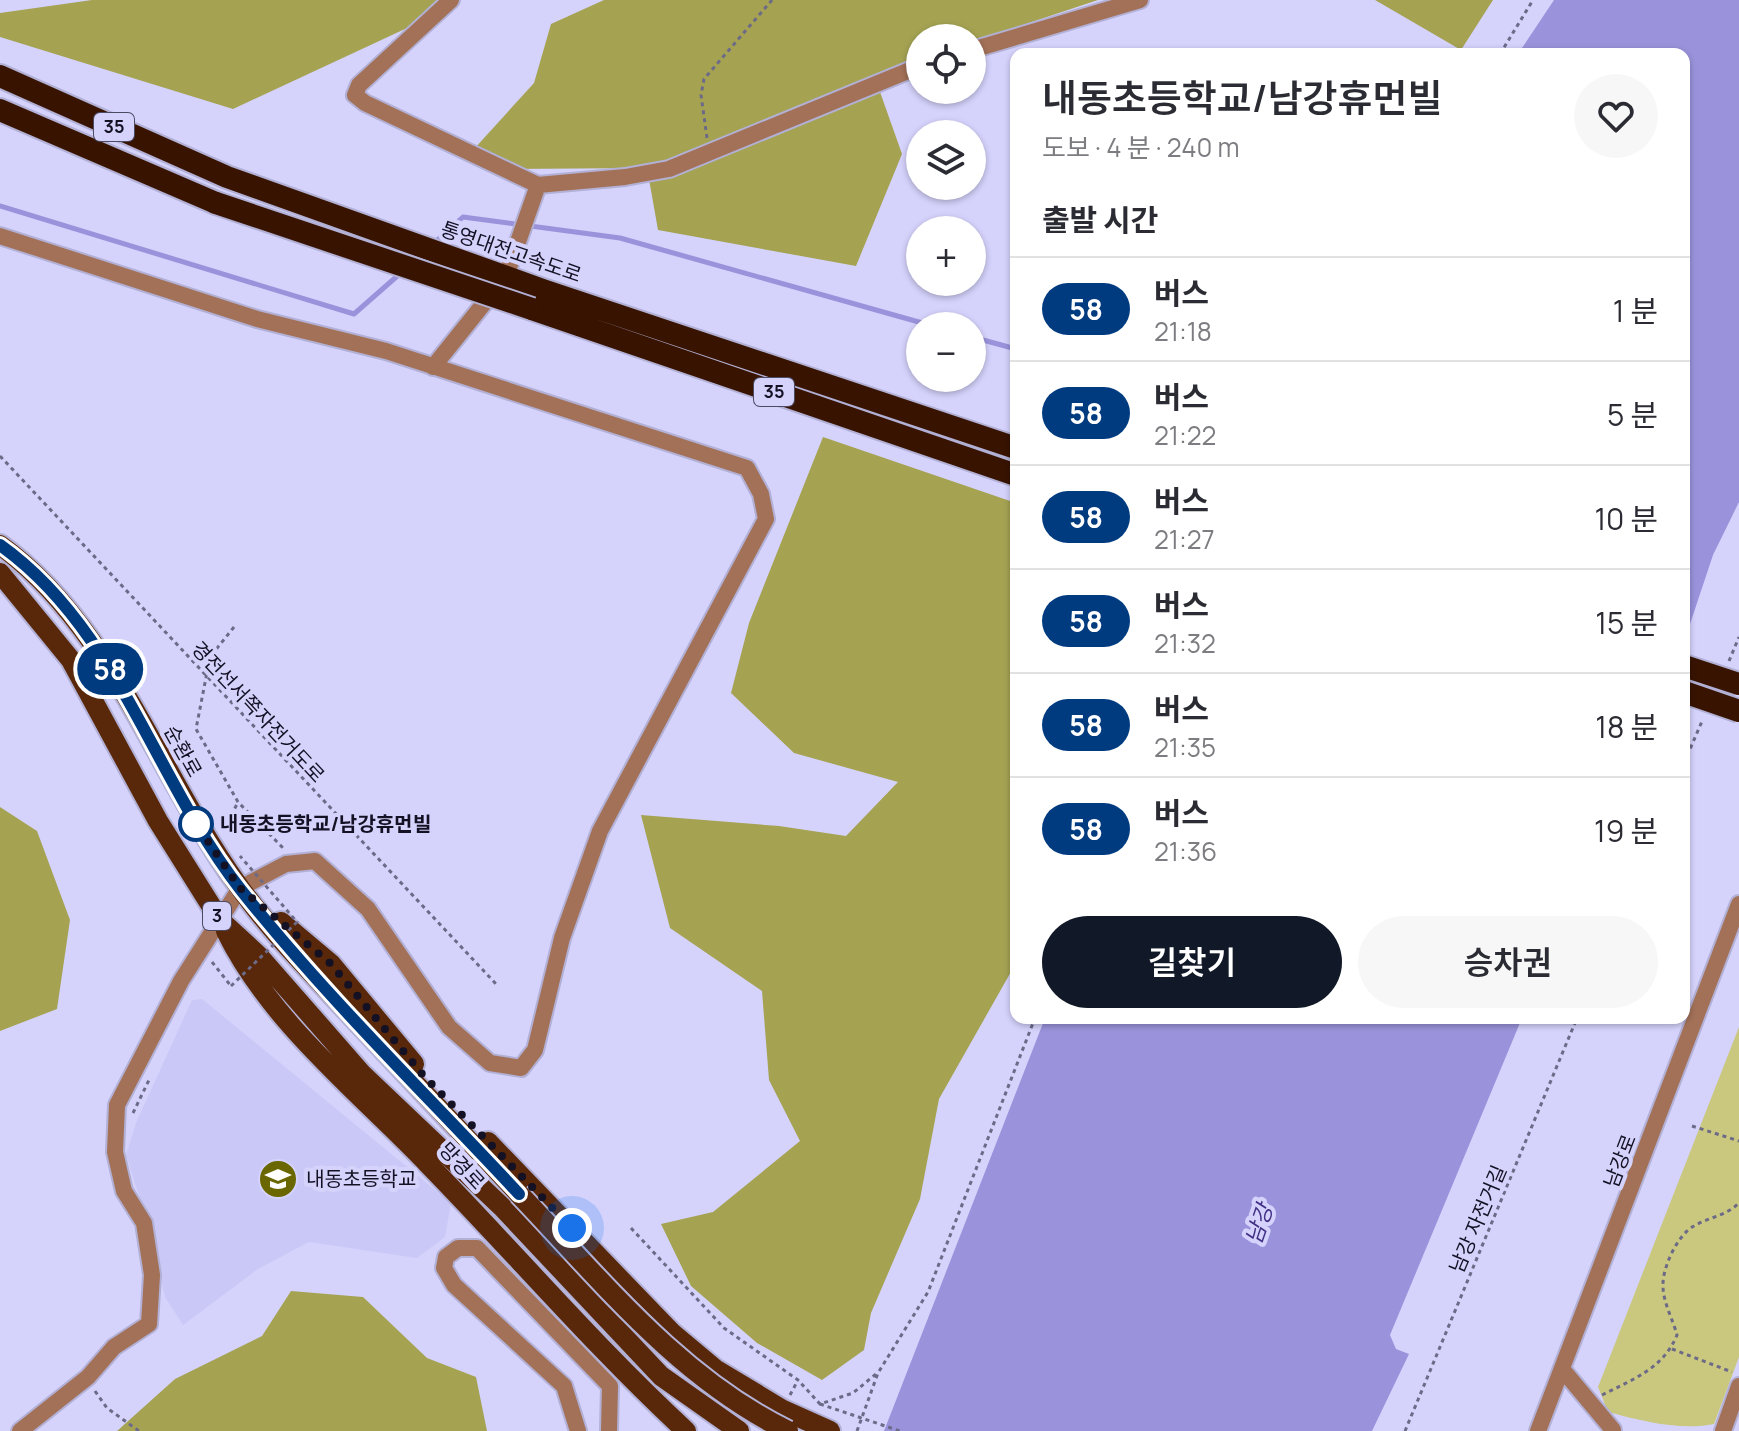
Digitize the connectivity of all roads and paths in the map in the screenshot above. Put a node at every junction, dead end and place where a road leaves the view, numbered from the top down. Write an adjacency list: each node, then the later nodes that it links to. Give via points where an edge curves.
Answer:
1 (451, 0): 11 (street, via 359,85 355,95)
2 (772, 0): 10 (path, via 704,79 707,147)
3 (1140, 0): 5 (street)
4 (1533, 0): 6 (path)
5 (986, 46)
6 (1504, 48)
7 (906, 72): 10 (street)
8 (0, 76): 13 (highway, 통영대전고속도로 / 35, via 227,177)
9 (0, 110): 14 (highway, 통영대전고속도로 / 35, bridge, via 216,203)
10 (699, 157): 11 (street, via 625,177)
11 (538, 185): 13 (street)
12 (0, 236): 15 (street, via 257,319)
13 (506, 276): 14 (highway, 통영대전고속도로 / 35); 15 (street)
14 (537, 299): 16 (highway, 통영대전고속도로 / 35); 18 (highway, 통영대전고속도로 / 35)
15 (433, 367): 30 (street, via 747,468 761,494 766,519 600,831 562,938 535,1050 521,1068 490,1063 449,1027 368,909 315,861)
16 (1010, 446)
17 (0, 456): 23 (path, 경전선서쪽자전거도로)
18 (1010, 473)
19 (0, 545): 31 (main road, 순환로 / 3, via 55,593 93,640 194,821)
20 (0, 573): 33 (main road, 3, via 71,660 158,821)
21 (234, 627): 23 (path, via 210,657)
22 (1690, 668): 24 (highway, bridge)
23 (207, 678): 27 (path, via 196,729); 35 (path, 경전선서쪽자전거도로)
24 (1739, 684)
25 (1690, 694): 26 (highway, bridge)
26 (1739, 711)
27 (238, 802): 28 (path); 30 (path)
28 (223, 827)
29 (240, 856): 34 (path, bridge, via 297,922 231,986)
30 (298, 863): 31 (street)
31 (240, 888): 33 (street); 50 (main road, via 331,964 423,1075 672,1333 715,1369); 58 (main road, 순환로 / 3, bridge, via 312,973 671,1353 752,1413)
32 (1739, 904): 43 (street, 남강로)
33 (220, 920): 46 (street, via 181,981 117,1105 115,1152 124,1191 144,1223 152,1275 149,1324 114,1347); 55 (main road, 망경로, via 243,966 341,1080); 56 (main road, 3, via 258,955 362,1074 502,1207 661,1376)
34 (208, 957)
35 (497, 985)
36 (1033, 1024): 44 (path, via 928,1292)
37 (1575, 1024): 62 (path, 남강 자전거길)
38 (1692, 1126): 39 (path)
39 (1739, 1141)
40 (1739, 1203): 42 (path, via 1691,1227 1665,1271 1663,1287 1677,1335)
41 (631, 1228): 49 (path, via 724,1328 798,1380)
42 (1672, 1349): 45 (path); 48 (path, via 1655,1368)
43 (1562, 1369): 63 (street, 남강로); 64 (street)
44 (878, 1373): 49 (path, via 853,1393); 60 (path)
45 (1739, 1375)
46 (88, 1377): 51 (street); 52 (path, via 107,1408)
47 (1739, 1386): 65 (street)
48 (1597, 1397)
49 (820, 1404): 61 (path, bridge)
50 (783, 1410): 57 (main road); 59 (main road)
51 (20, 1431)
52 (139, 1431)
53 (578, 1431): 54 (street, via 564,1386 454,1285 444,1268 446,1257 458,1248 477,1248 610,1386)
54 (609, 1431)
55 (686, 1431)
56 (739, 1431)
57 (767, 1431)
58 (788, 1431)
59 (830, 1431)
60 (857, 1431)
61 (900, 1431)
62 (1405, 1431)
63 (1538, 1431)
64 (1609, 1431)
65 (1723, 1431)

